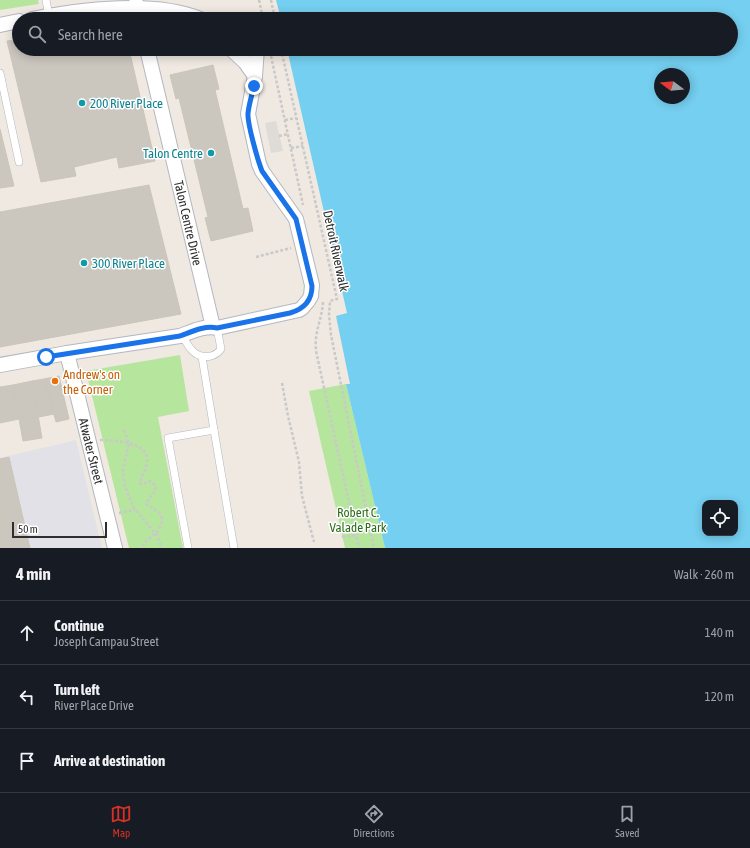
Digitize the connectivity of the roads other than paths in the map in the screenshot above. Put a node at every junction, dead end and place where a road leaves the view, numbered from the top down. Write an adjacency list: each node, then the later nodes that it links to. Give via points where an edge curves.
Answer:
1 (46, 0): 3 (lane)
2 (136, 3): 4 (street); 5 (street); 6 (street, via 151,2)
3 (49, 12)
4 (71, 12)
5 (138, 12)
6 (188, 12)
7 (12, 22): 8 (street)
8 (0, 25)
9 (149, 56): 15 (street, Talon Centre Drive)
10 (239, 56): 13 (street)
11 (257, 56): 13 (street)
12 (0, 73): 14 (lane)
13 (255, 76): 15 (street, via 248,114 259,164 296,219 312,286 311,296 299,310)
14 (20, 162)
15 (215, 328): 16 (street, via 194,330); 18 (lane, via 221,349 214,355)
16 (182, 335): 17 (street); 18 (lane, via 193,352)
17 (67, 353): 19 (street); 21 (street, Atwater Street)
18 (202, 356): 20 (lane)
19 (0, 366)
20 (214, 430): 22 (lane, via 168,438); 23 (lane)
21 (115, 548)
22 (188, 548)
23 (234, 548)

